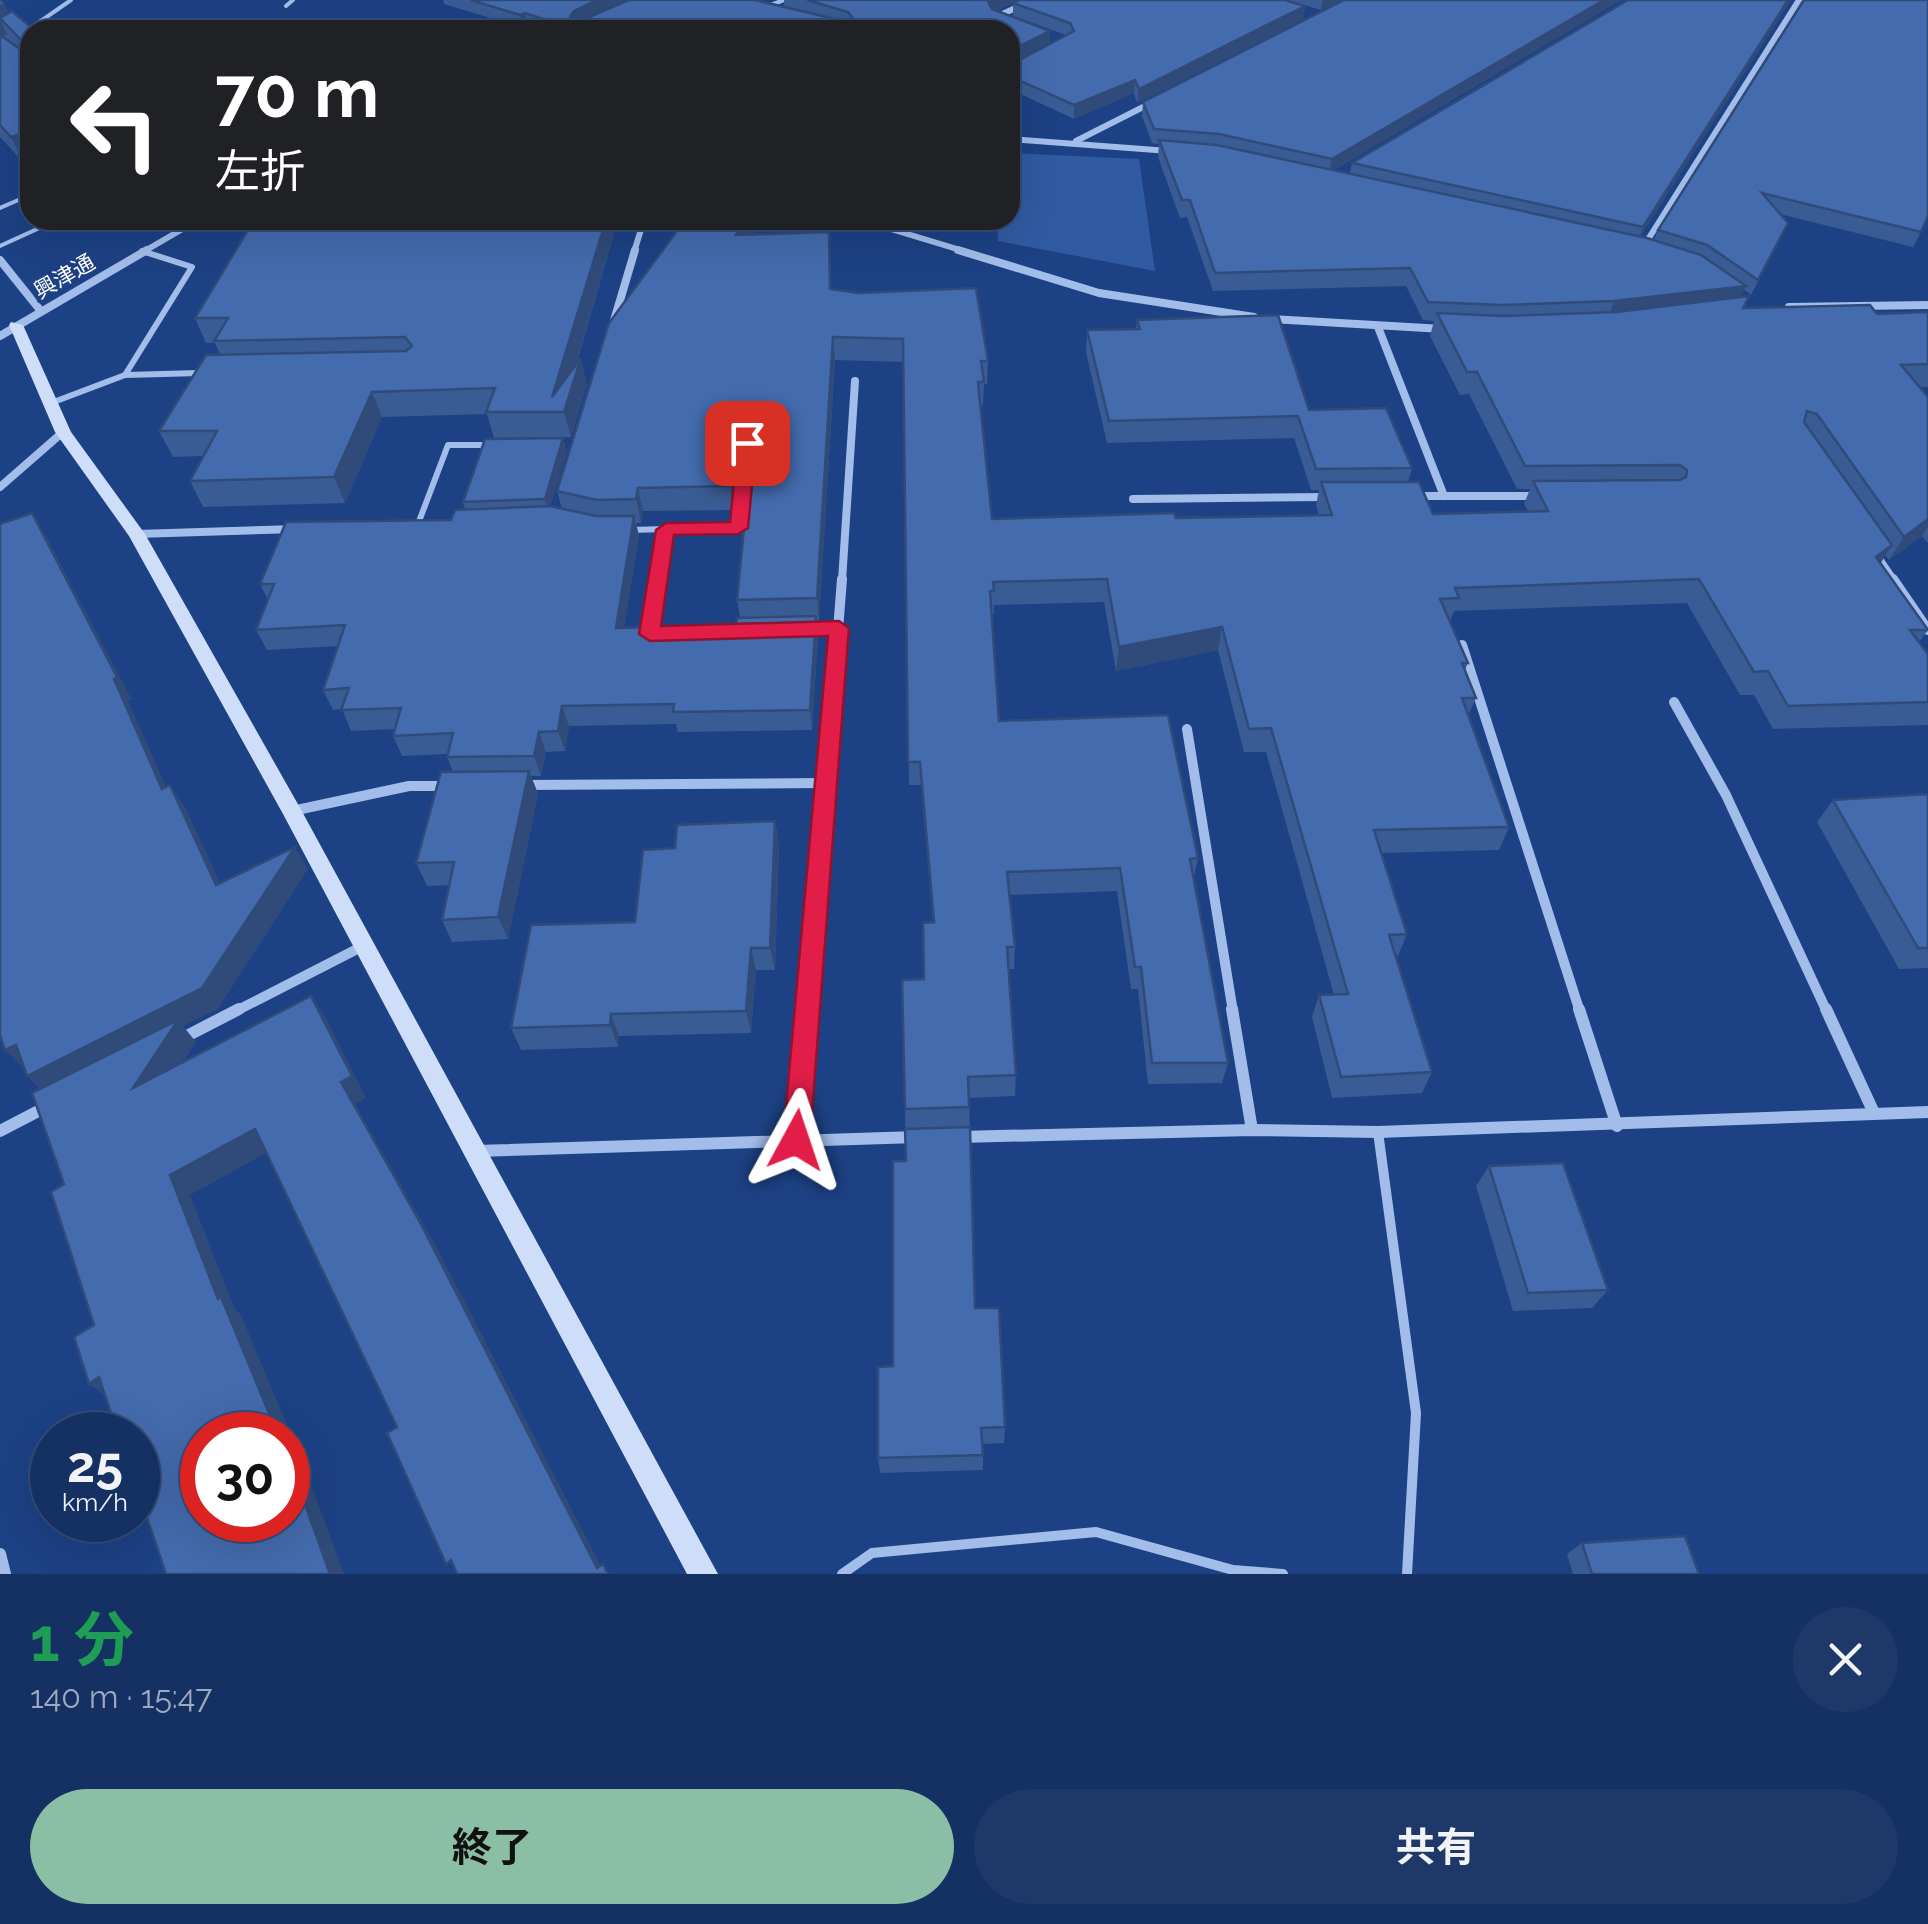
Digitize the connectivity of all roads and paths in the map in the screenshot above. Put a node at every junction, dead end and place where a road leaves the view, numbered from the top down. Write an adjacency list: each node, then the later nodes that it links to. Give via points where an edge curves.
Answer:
1 (71, 0): 10 (lane)
2 (293, 0): 7 (lane)
3 (784, 0): 8 (lane)
4 (1033, 0): 11 (street, via 994,16)
5 (1799, 0): 24 (street)
6 (754, 5): 8 (lane)
7 (286, 6)
8 (767, 8): 9 (lane)
9 (782, 11)
10 (42, 20)
11 (1005, 20)
12 (20, 35): 13 (lane)
13 (16, 38)
14 (1161, 98): 16 (street)
15 (1020, 139): 16 (street)
16 (1073, 142): 17 (street)
17 (1180, 152)
18 (35, 230): 23 (lane)
19 (180, 230): 25 (street, 興津通)
20 (641, 230): 34 (street)
21 (894, 230): 31 (street, via 1099,293 1230,315)
22 (1622, 245): 24 (street)
23 (0, 246)
24 (1642, 250): 26 (street)
25 (142, 251): 30 (street, 興津通); 36 (lane, via 192,267)
26 (1660, 255)
27 (0, 260): 30 (street)
28 (1928, 306): 29 (street)
29 (1777, 308)
30 (40, 310): 32 (street, 興津通)
31 (1378, 327): 33 (street); 44 (street)
32 (8, 330): 38 (street)
33 (1457, 330)
34 (610, 332)
35 (202, 373): 36 (lane)
36 (124, 375): 38 (lane)
37 (856, 381): 56 (street)
38 (51, 403): 39 (street)
39 (63, 432): 42 (street); 54 (street)
40 (747, 443): 53 (lane, via 738,528)
41 (503, 445): 48 (lane, via 448,445)
42 (0, 487)
43 (1405, 496): 44 (street)
44 (1444, 496): 45 (street)
45 (1556, 496)
46 (1347, 497): 47 (street)
47 (1133, 499)
48 (418, 524): 49 (street); 50 (street)
49 (437, 524)
50 (399, 525)
51 (305, 528): 54 (street)
52 (618, 530): 53 (lane)
53 (666, 530): 59 (lane, via 650,634)
54 (137, 534): 66 (street)
55 (1863, 536): 58 (street)
56 (839, 628): 57 (lane); 63 (street)
57 (801, 630)
58 (1928, 630)
59 (668, 633)
60 (1462, 645): 72 (street)
61 (1674, 702): 71 (street, via 1726,795)
62 (1187, 730): 73 (street)
63 (828, 783): 65 (street); 76 (street)
64 (469, 786): 66 (street, via 410,786)
65 (509, 786)
66 (292, 811): 67 (street)
67 (364, 946): 68 (street); 77 (street)
68 (174, 1042)
69 (70, 1095): 74 (street)
70 (1928, 1112): 71 (street)
71 (1874, 1113): 72 (street)
72 (1617, 1126): 75 (street)
73 (1252, 1130): 75 (street); 76 (street)
74 (0, 1131)
75 (1378, 1132): 83 (lane, via 1416,1414)
76 (796, 1140): 77 (street)
77 (476, 1150): 80 (street)
78 (0, 1554): 79 (street)
79 (5, 1574)
80 (703, 1574)
81 (842, 1574): 82 (lane, via 872,1553 1096,1532 1233,1570)
82 (1283, 1574)
83 (1407, 1574)

